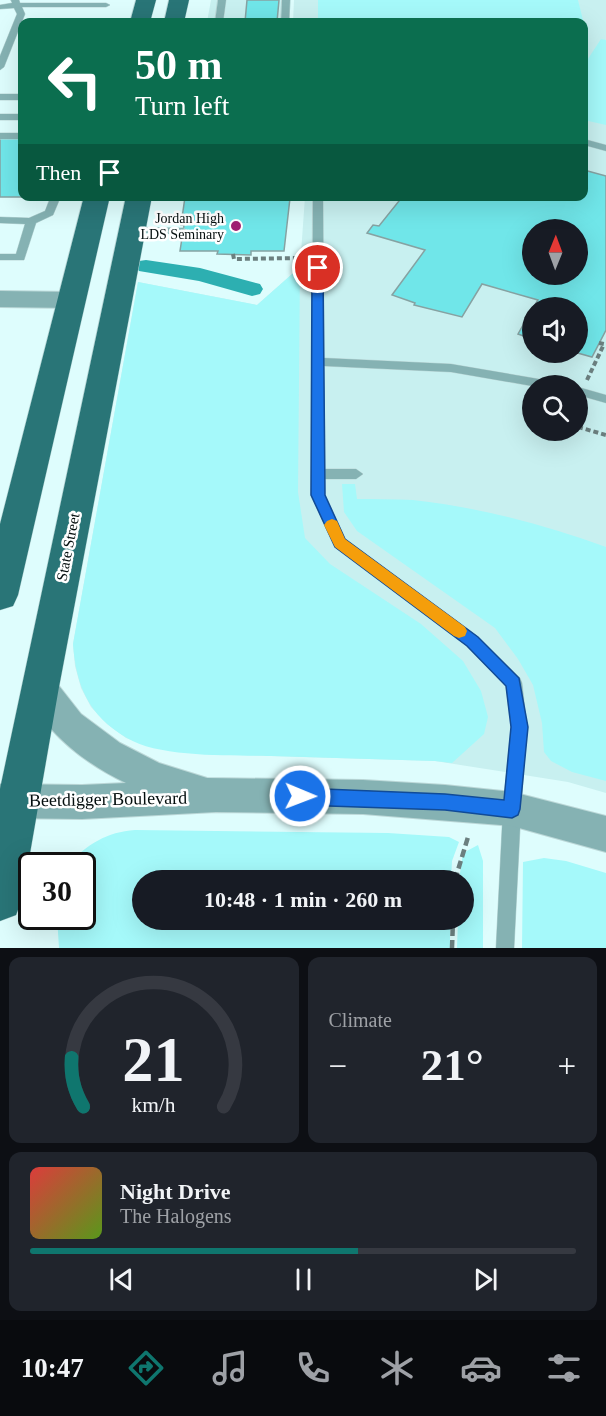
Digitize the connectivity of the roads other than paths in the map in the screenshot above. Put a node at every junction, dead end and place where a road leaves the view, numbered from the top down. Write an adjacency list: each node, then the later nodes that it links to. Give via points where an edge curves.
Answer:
1 (146, 0): 10 (main road)
2 (179, 0): 11 (main road)
3 (222, 0): 12 (lane)
4 (286, 0): 13 (lane)
5 (16, 2): 6 (lane); 8 (lane); 9 (lane)
6 (44, 2): 7 (lane)
7 (106, 5)
8 (0, 7)
9 (21, 18)
10 (141, 18)
11 (175, 18)
12 (220, 18)
13 (285, 18)
14 (18, 30): 15 (lane)
15 (0, 67)
16 (0, 97): 17 (lane)
17 (18, 97)
18 (0, 117): 19 (lane)
19 (18, 117)
20 (0, 136): 21 (lane)
21 (18, 136)
22 (588, 143): 23 (lane)
23 (606, 148)
24 (54, 201): 29 (lane, via 49,213)
25 (96, 201): 34 (main road)
26 (138, 201): 30 (main road, State Street)
27 (318, 201): 35 (lane)
28 (0, 220): 29 (lane)
29 (31, 221): 32 (lane, via 20,258)
30 (132, 230): 31 (lane); 36 (main road, State Street)
31 (183, 231)
32 (0, 257)
33 (0, 299): 34 (street)
34 (72, 300): 36 (main road, via 87,306 91,313 85,338); 42 (main road)
35 (318, 362): 37 (lane, via 451,368); 40 (lane)
36 (104, 372): 43 (main road, State Street)
37 (522, 380)
38 (588, 394): 39 (lane)
39 (606, 399)
40 (317, 474): 41 (lane); 46 (lane, via 318,495 340,543 472,641 514,683 519,727)
41 (356, 474)
42 (0, 595)
43 (40, 687): 44 (street, Beetdigger Boulevard, via 58,715 111,756 164,782); 45 (main road, State Street)
44 (216, 795): 45 (street, Beetdigger Boulevard, via 104,802); 46 (street, Beetdigger Boulevard, via 363,797)
45 (9, 801): 48 (main road, State Street)
46 (512, 809): 47 (street, Beetdigger Boulevard); 49 (lane)
47 (606, 834)
48 (0, 899)
49 (505, 948)

